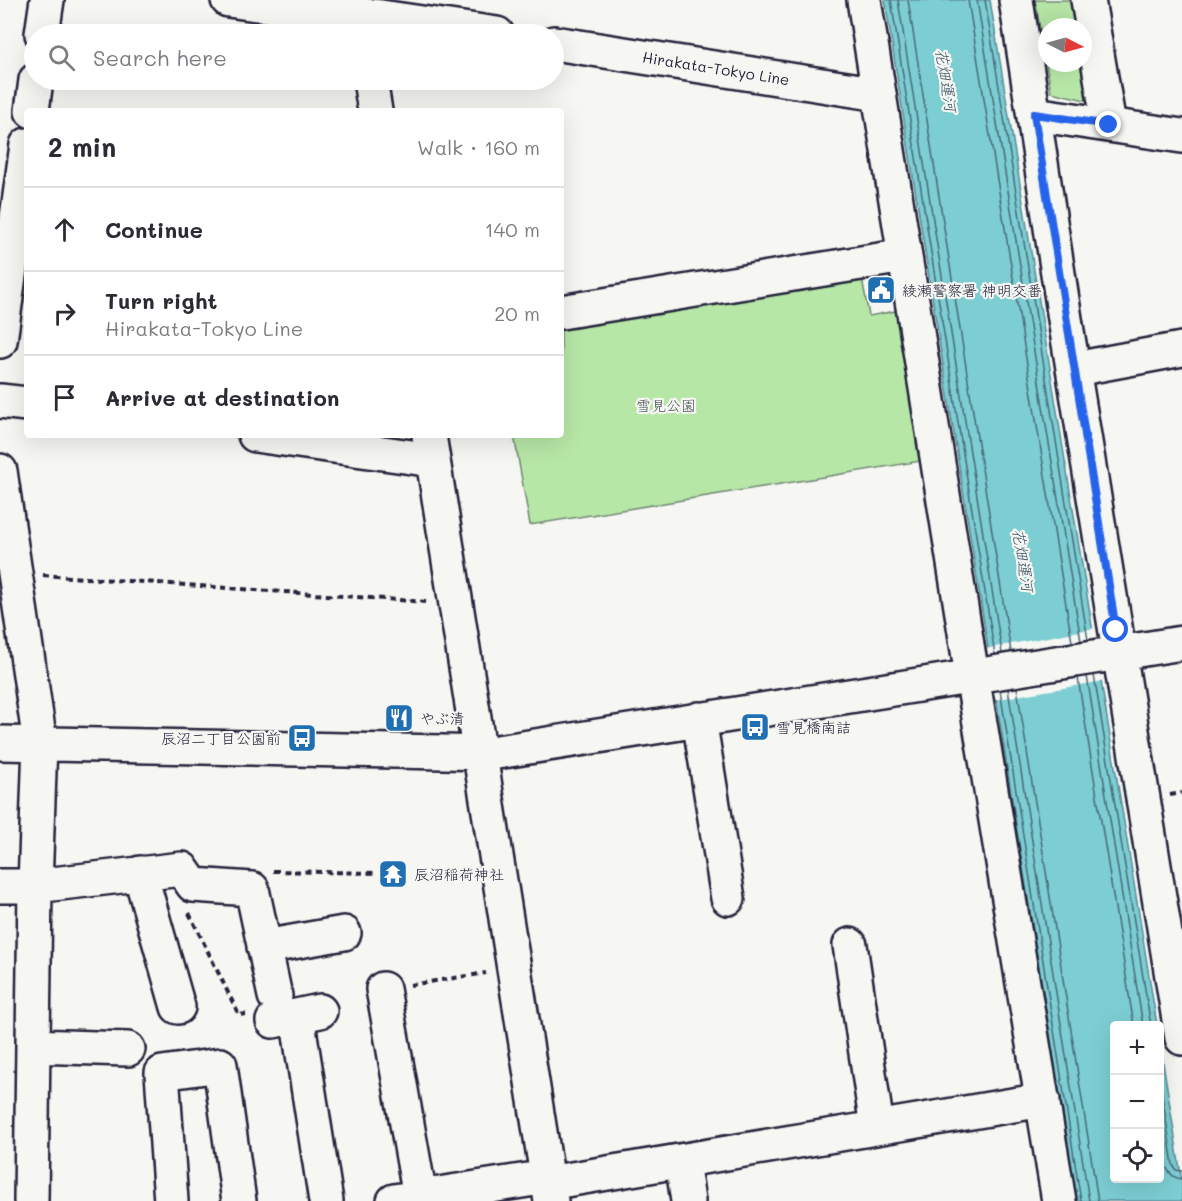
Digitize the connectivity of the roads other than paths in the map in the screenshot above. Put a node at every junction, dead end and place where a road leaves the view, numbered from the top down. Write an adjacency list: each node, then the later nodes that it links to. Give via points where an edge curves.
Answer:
1 (47, 0): 7 (street)
2 (228, 0): 6 (street)
3 (864, 0): 12 (street)
4 (1016, 0): 15 (street)
5 (1088, 0): 16 (street)
6 (359, 16): 8 (street)
7 (43, 24)
8 (420, 24)
9 (564, 45): 12 (street, Hirakata-Tokyo Line)
10 (35, 90): 13 (street)
11 (372, 90): 14 (street)
12 (879, 94): 19 (street)
13 (32, 108)
14 (375, 108)
15 (1034, 114): 16 (street); 23 (street)
16 (1109, 125): 17 (street)
17 (1182, 136)
18 (24, 167): 21 (street)
19 (904, 256): 20 (street); 31 (street)
20 (564, 312)
21 (0, 341)
22 (1182, 349): 23 (street)
23 (1075, 369): 30 (street)
24 (0, 400): 25 (street)
25 (24, 404)
26 (299, 438): 27 (street)
27 (431, 447): 35 (street)
28 (0, 471): 34 (street)
29 (1182, 643): 30 (street)
30 (1114, 654): 31 (street); 45 (street)
31 (977, 676): 32 (street); 48 (street)
32 (699, 719): 35 (street); 39 (street)
33 (0, 743): 34 (street)
34 (40, 743): 35 (street); 38 (street)
35 (479, 753): 51 (street)
36 (140, 873): 38 (street); 42 (street, via 182,869 193,885 252,889); 44 (street)
37 (0, 886): 38 (street)
38 (35, 886): 46 (street)
39 (728, 898)
40 (344, 933): 42 (street)
41 (850, 945): 49 (street)
42 (264, 947): 56 (street, via 283,1011)
43 (383, 989): 52 (street)
44 (178, 1007)
45 (1181, 1028)
46 (33, 1046): 47 (street); 53 (street)
47 (128, 1049)
48 (1043, 1100): 49 (street); 58 (street)
49 (877, 1127): 50 (street)
50 (682, 1161): 51 (street); 57 (street)
51 (549, 1187): 52 (street)
52 (407, 1199)
53 (31, 1201)
54 (171, 1201): 55 (street, via 162,1073 220,1065)
55 (239, 1201)
56 (326, 1201)
57 (688, 1201)
58 (1059, 1201)

